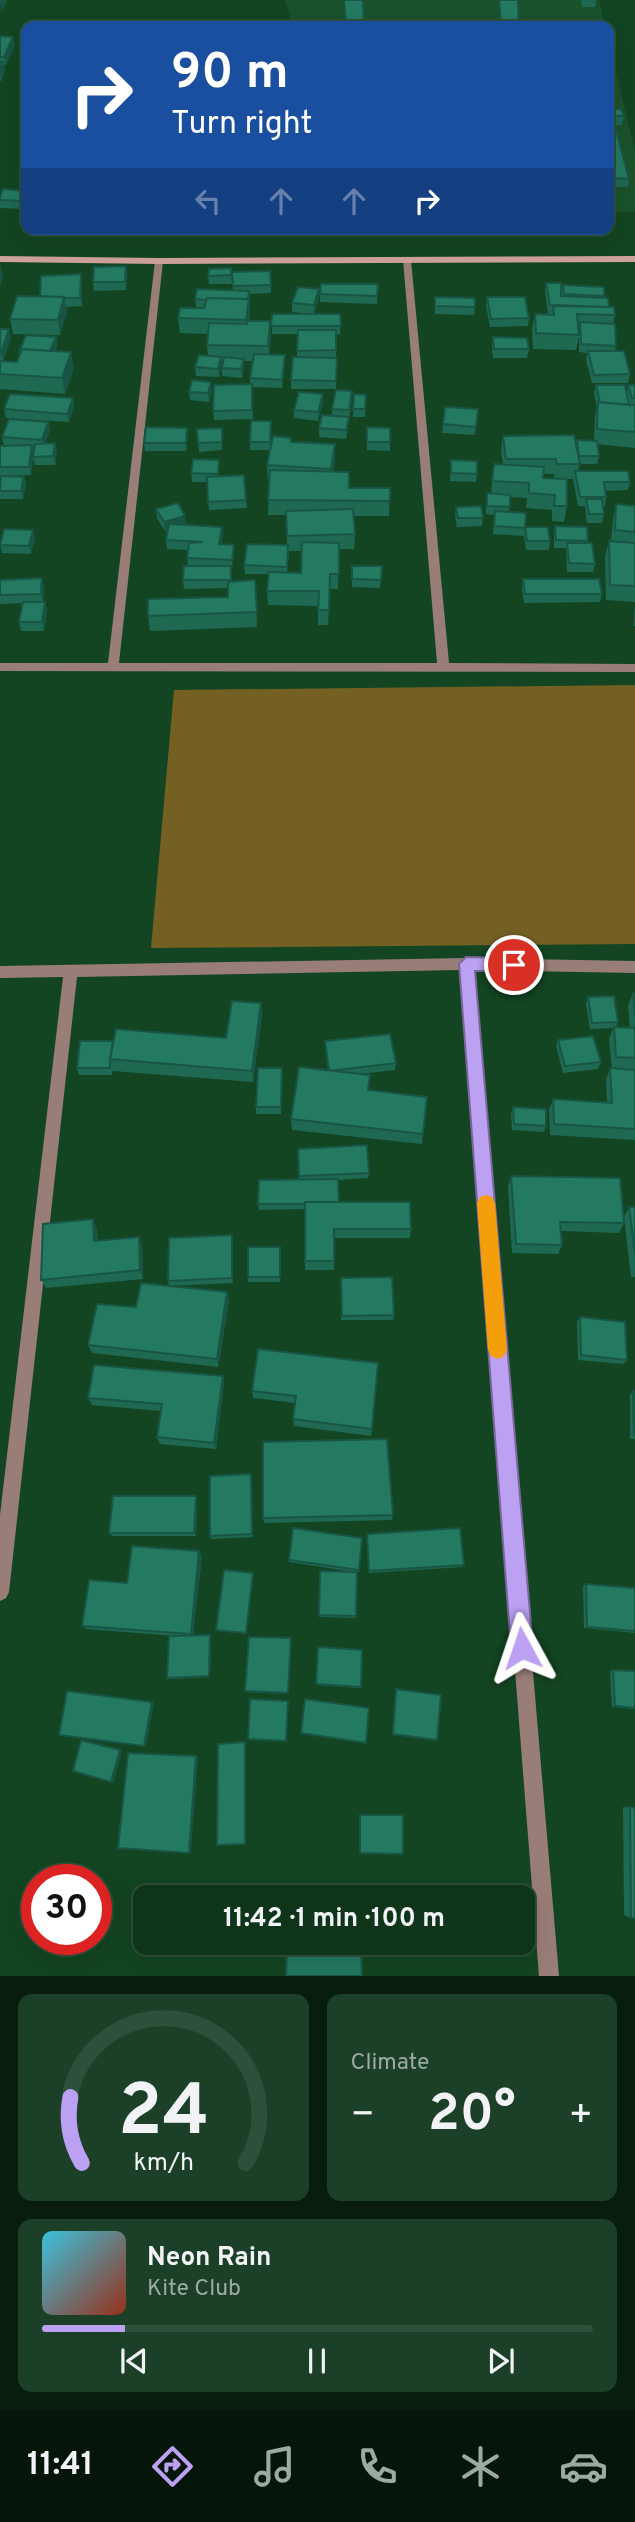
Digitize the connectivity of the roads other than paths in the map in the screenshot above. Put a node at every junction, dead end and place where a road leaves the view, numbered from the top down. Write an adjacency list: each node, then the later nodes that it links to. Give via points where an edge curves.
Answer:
1 (0, 259): 4 (street)
2 (635, 259): 3 (street)
3 (407, 260): 4 (street); 7 (street)
4 (159, 261): 6 (street)
5 (0, 667): 6 (street)
6 (113, 667): 7 (street)
7 (443, 667): 8 (street)
8 (635, 668)
9 (466, 964): 10 (street); 11 (street); 14 (street)
10 (635, 967)
11 (71, 971): 12 (street); 13 (street)
12 (0, 972)
13 (0, 1592)
14 (549, 1976)

